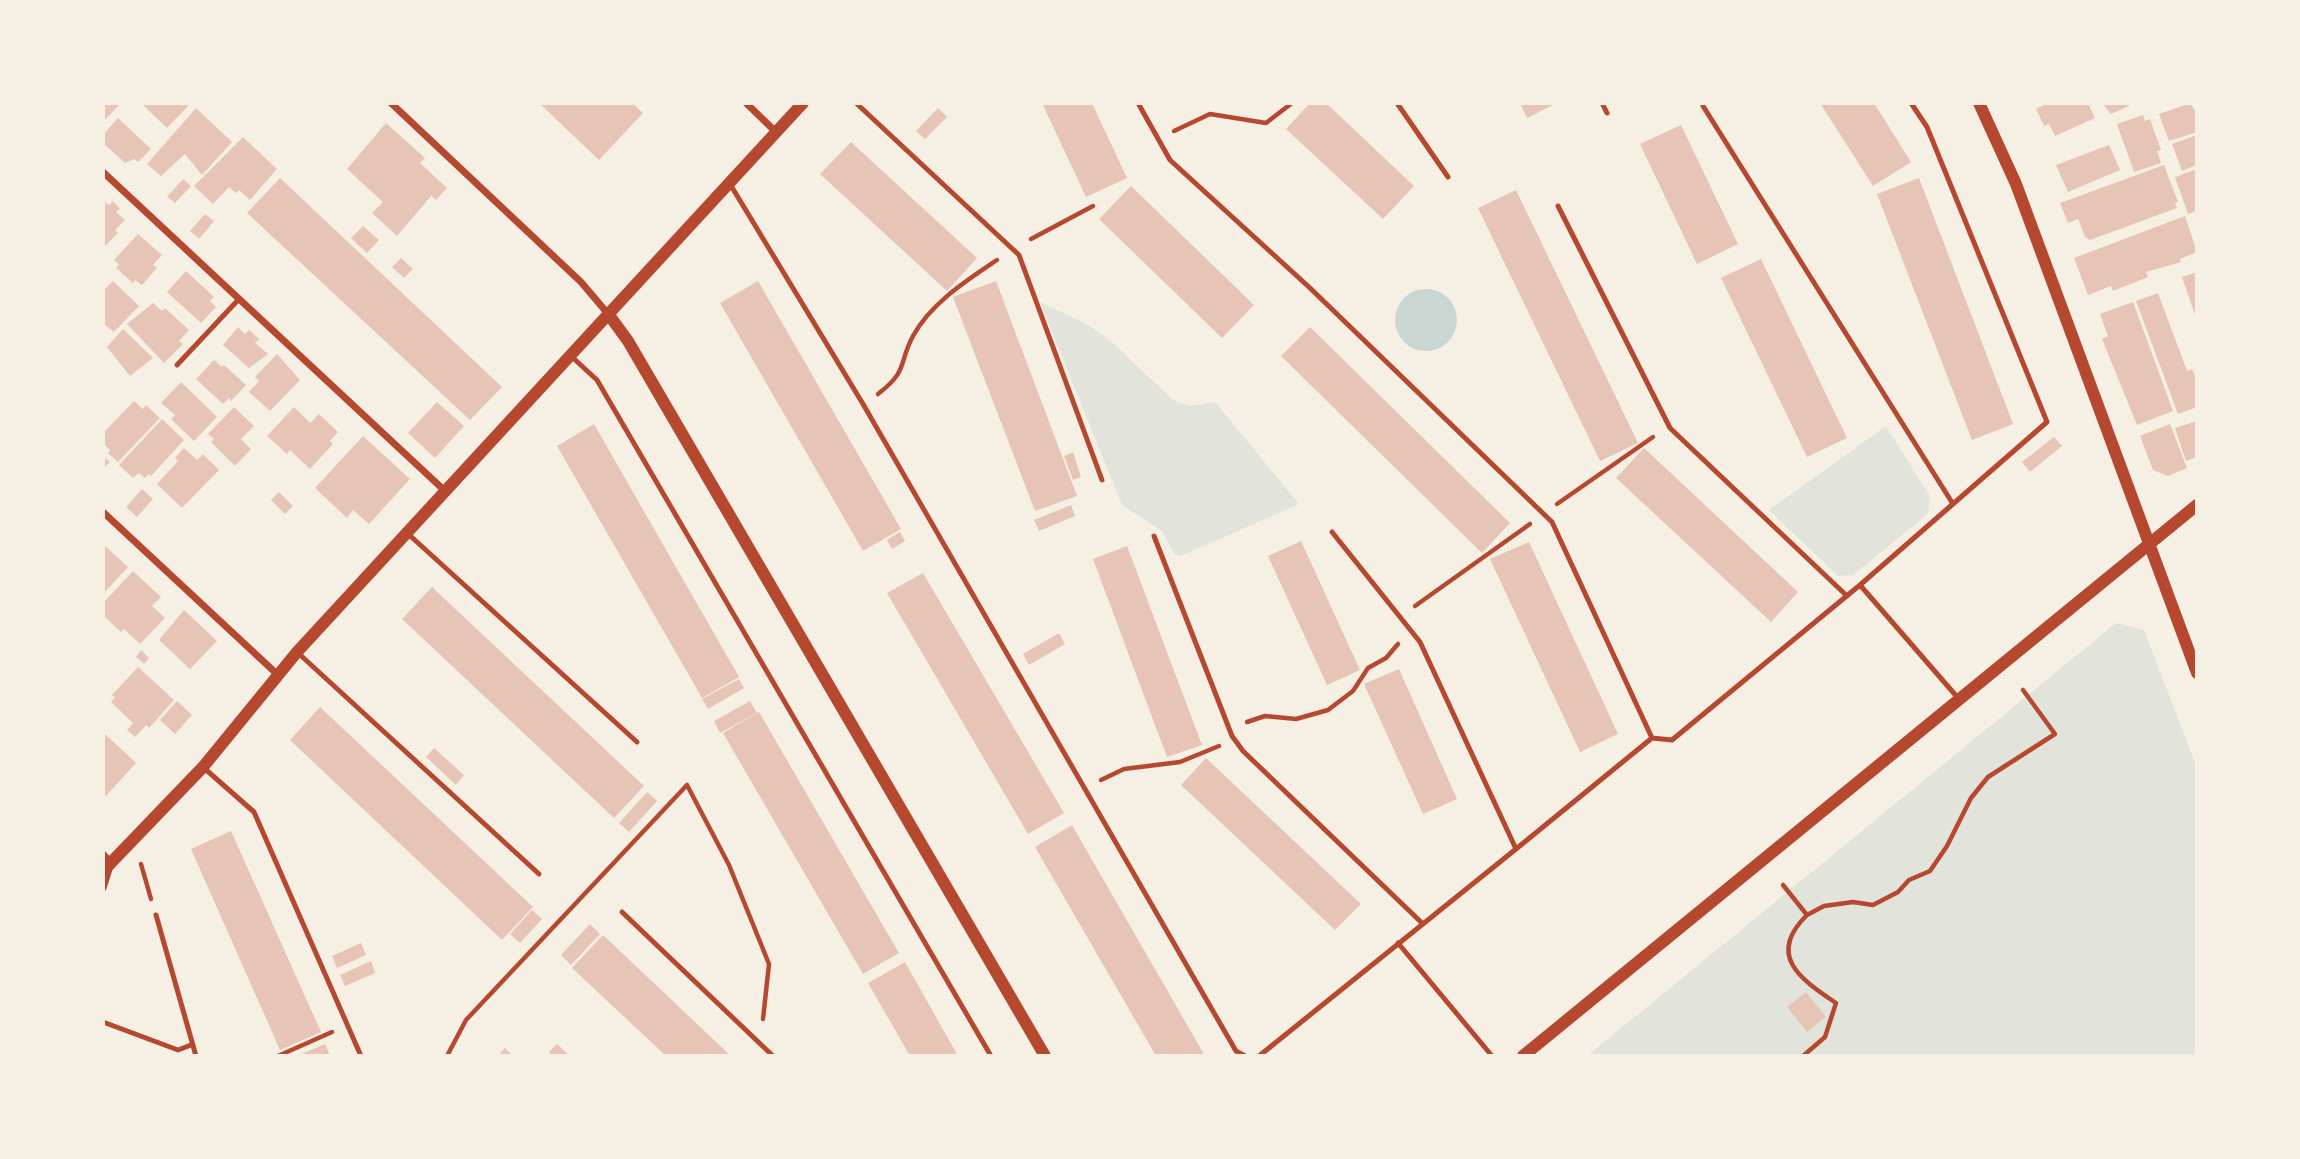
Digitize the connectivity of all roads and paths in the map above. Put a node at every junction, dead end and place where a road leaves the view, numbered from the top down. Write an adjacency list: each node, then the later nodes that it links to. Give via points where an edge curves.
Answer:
1 (746, 103): 13 (street)
2 (803, 103): 13 (street)
3 (856, 103): 20 (lane)
4 (1138, 103): 14 (lane)
5 (1292, 103): 14 (path, via 1266,123 1210,114)
6 (1397, 103): 16 (lane)
7 (1602, 103): 12 (lane)
8 (1911, 103): 28 (lane, via 1927,127 2047,422)
9 (1979, 103): 34 (street, via 2016,184)
10 (393, 104): 22 (street, via 581,282)
11 (1703, 106): 28 (lane)
12 (1607, 113)
13 (776, 132): 17 (street)
14 (1159, 141): 44 (lane, via 1170,160 1552,522)
15 (103, 172): 21 (street)
16 (1448, 177)
17 (730, 184): 22 (street); 25 (lane)
18 (1093, 206): 20 (path)
19 (1558, 206): 36 (lane, via 1670,428)
20 (1012, 250): 25 (path, via 942,301 912,337 897,380); 26 (lane, via 1018,255)
21 (239, 299): 24 (lane); 27 (street)
22 (609, 315): 23 (street); 69 (street)
23 (571, 356): 27 (street); 68 (lane, via 597,380)
24 (177, 365)
25 (863, 404): 47 (lane)
26 (1102, 480)
27 (445, 491): 32 (street)
28 (1953, 504): 35 (lane)
29 (2197, 505): 34 (street)
30 (103, 512): 40 (street)
31 (1332, 532): 37 (lane)
32 (406, 533): 38 (street); 45 (lane)
33 (1154, 536): 43 (lane)
34 (2148, 546): 39 (street); 42 (street)
35 (1860, 585): 36 (lane); 42 (lane)
36 (1847, 596): 44 (lane, via 1672,740)
37 (1410, 629): 43 (path, via 1386,658 1368,668 1353,691 1328,710 1296,719 1251,718); 48 (lane)
38 (297, 652): 40 (street); 51 (lane)
39 (2197, 673)
40 (278, 675): 46 (street)
41 (2023, 690): 56 (path, via 2055,734 1988,777 1930,871 1873,905 1824,906)
42 (1960, 700): 73 (street)
43 (1232, 736): 47 (path, via 1218,747 1180,762 1124,769 1102,778); 57 (lane)
44 (1652, 737): 48 (lane)
45 (637, 742)
46 (202, 767): 49 (street); 60 (lane, via 254,812)
47 (1088, 793): 70 (lane, via 1236,1051)
48 (1516, 849): 57 (lane)
49 (106, 863): 53 (street)
50 (141, 863): 55 (path)
51 (539, 874)
52 (1783, 886): 56 (path)
53 (103, 888)
54 (622, 912): 61 (lane)
55 (156, 915): 62 (lane)
56 (1807, 915): 74 (path, via 1786,946 1791,963 1809,985 1836,1003 1825,1037)
57 (1423, 924): 58 (lane)
58 (1398, 943): 71 (lane); 72 (lane)
59 (103, 1022): 62 (lane, via 178,1049)
60 (348, 1025): 64 (path); 65 (lane)
61 (760, 1043): 66 (path, via 769,964 729,865 687,785 474,1011); 67 (lane)
62 (191, 1045): 63 (lane)
63 (195, 1056)
64 (278, 1056)
65 (361, 1056)
66 (447, 1056)
67 (773, 1056)
68 (991, 1056)
69 (1045, 1056)
70 (1245, 1056)
71 (1259, 1056)
72 (1492, 1056)
73 (1523, 1056)
74 (1803, 1056)

